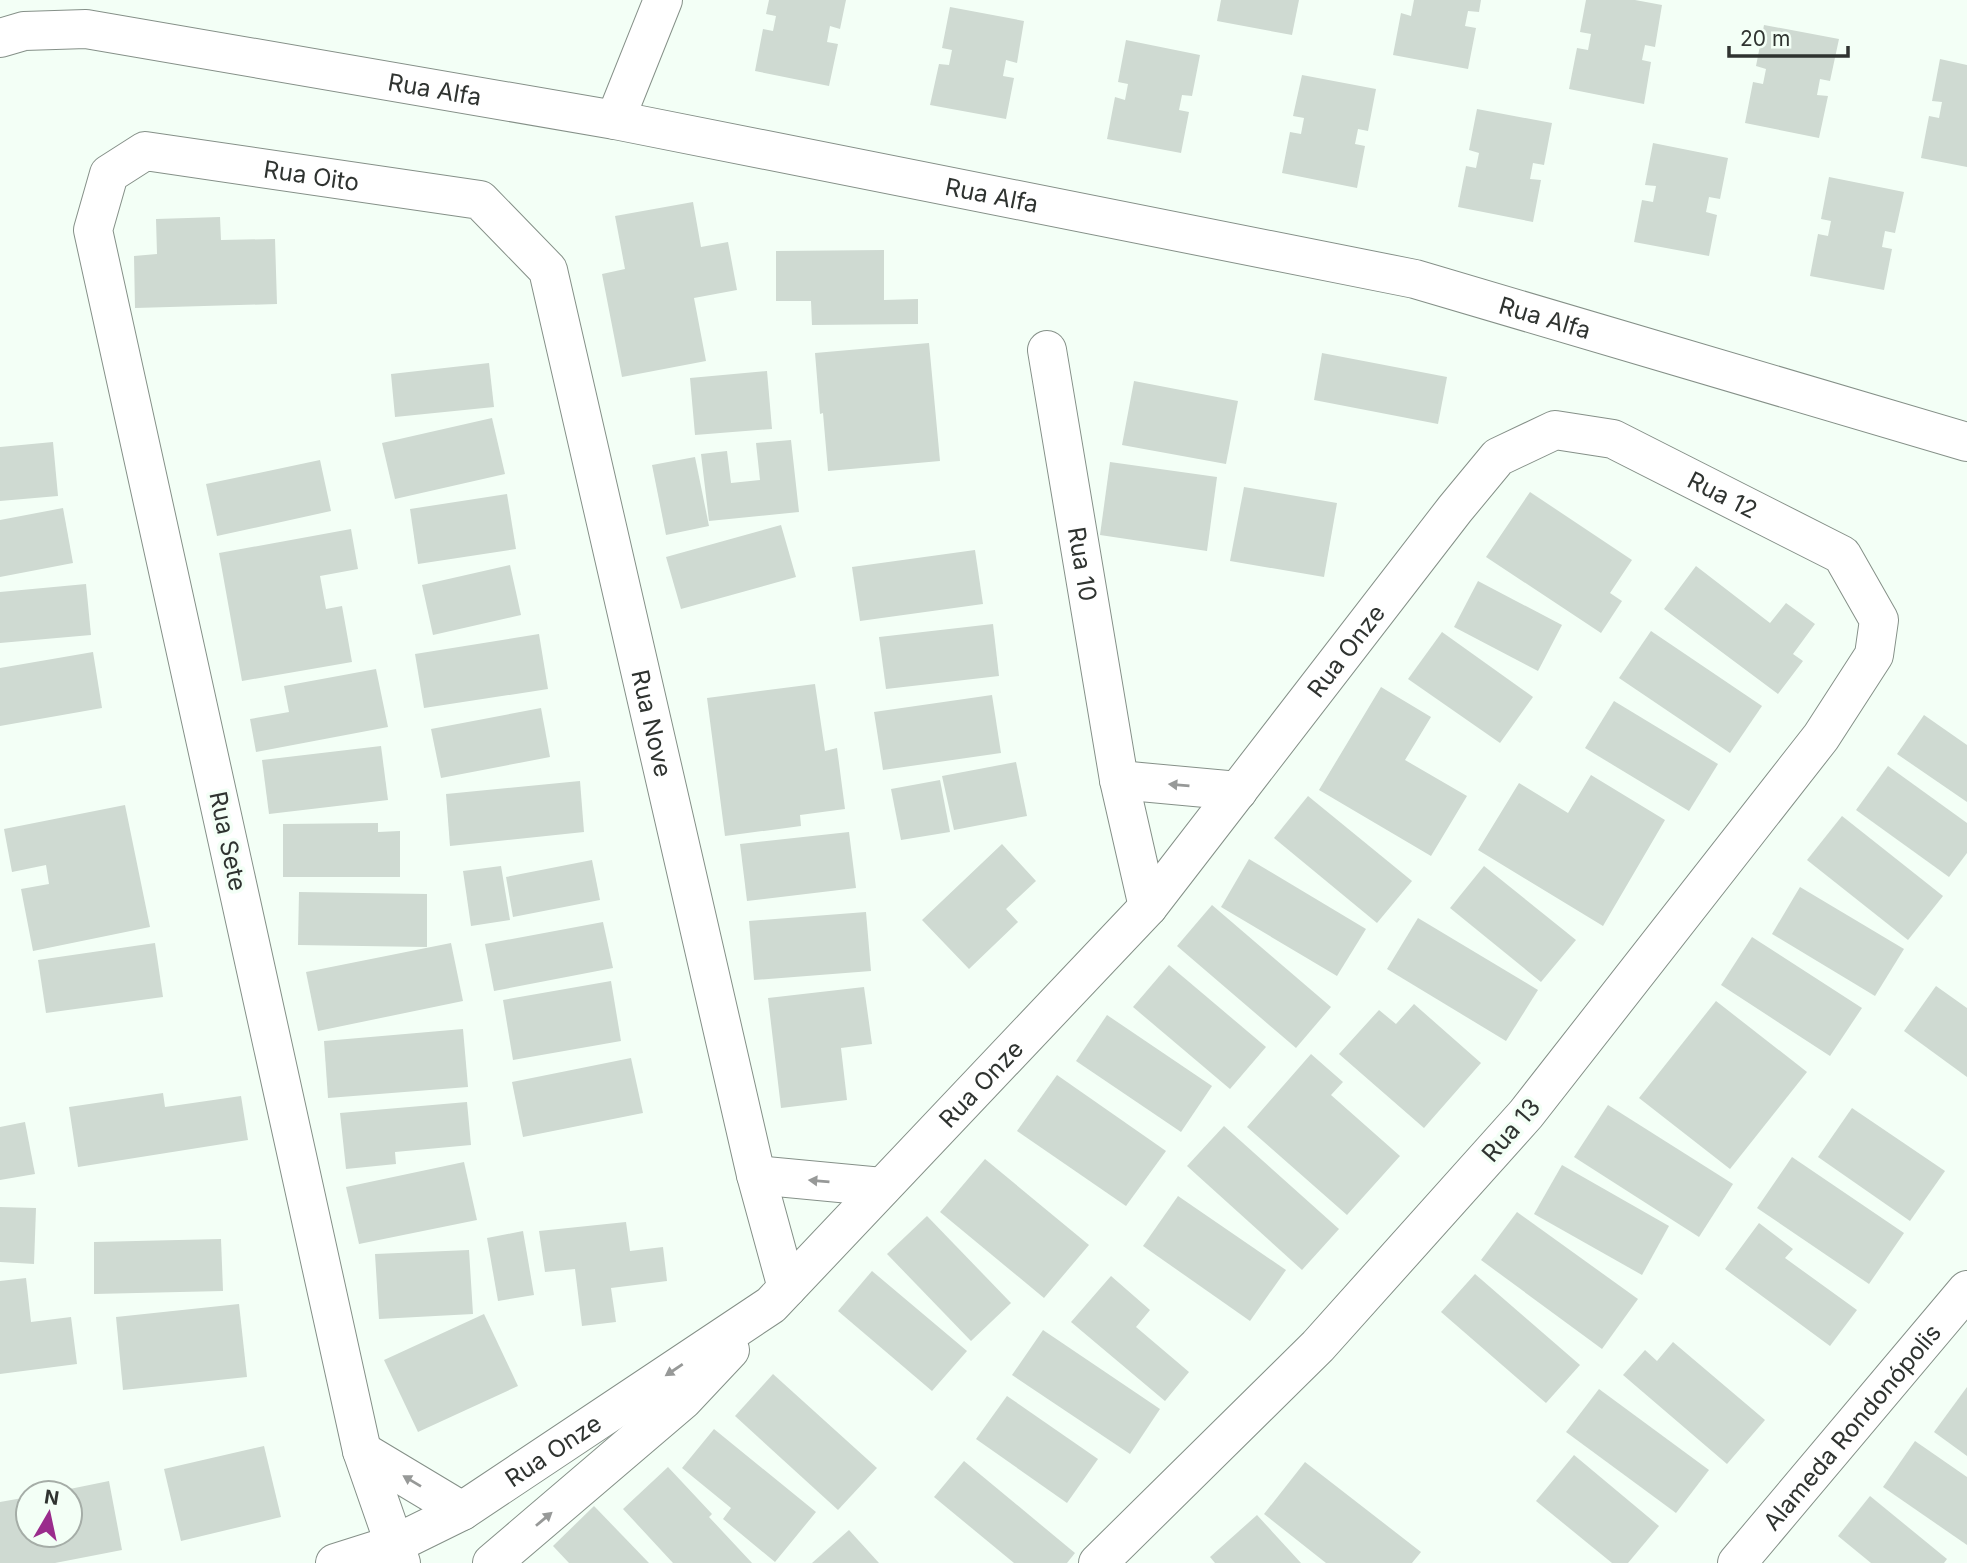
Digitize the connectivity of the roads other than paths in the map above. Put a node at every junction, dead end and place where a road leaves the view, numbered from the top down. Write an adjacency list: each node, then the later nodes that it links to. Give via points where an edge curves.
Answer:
1 (663, 0): 3 (street)
2 (0, 38): 3 (street, Rua Alfa, via 24,31 86,29)
3 (615, 120): 7 (street, Rua Alfa, via 1415,279)
4 (93, 230): 5 (street, Rua Oito, via 110,174 145,151 480,200); 17 (street, Rua Sete)
5 (548, 270): 13 (street, Rua Nove)
6 (1047, 349): 10 (street, Rua 10)
7 (1967, 442)
8 (1499, 457): 9 (street, Rua 12, via 1555,430 1613,439 1842,555 1879,620); 11 (street, Rua Onze)
9 (1874, 654): 22 (street, Rua 13, via 1821,737 1526,1114 1318,1346)
10 (1119, 780): 11 (street, one-way to 10); 12 (street, Rua 10)
11 (1238, 791): 12 (street, Rua Onze)
12 (1148, 907): 14 (street, Rua Onze)
13 (756, 1175): 14 (street, one-way to 13); 16 (street, Rua Nove)
14 (882, 1187): 16 (street, Rua Onze)
15 (1967, 1290): 23 (street, Alameda Rondonópolis)
16 (779, 1297): 18 (street, Rua Onze, one-way to 18); 21 (street, one-way to 16, via 683,1400)
17 (362, 1451): 18 (street, one-way to 17); 19 (street, Rua Sete)
18 (462, 1511): 19 (street, Rua Onze)
19 (398, 1554): 20 (street, Rua Onze)
20 (335, 1563)
21 (492, 1563)
22 (1098, 1563)
23 (1737, 1563)

